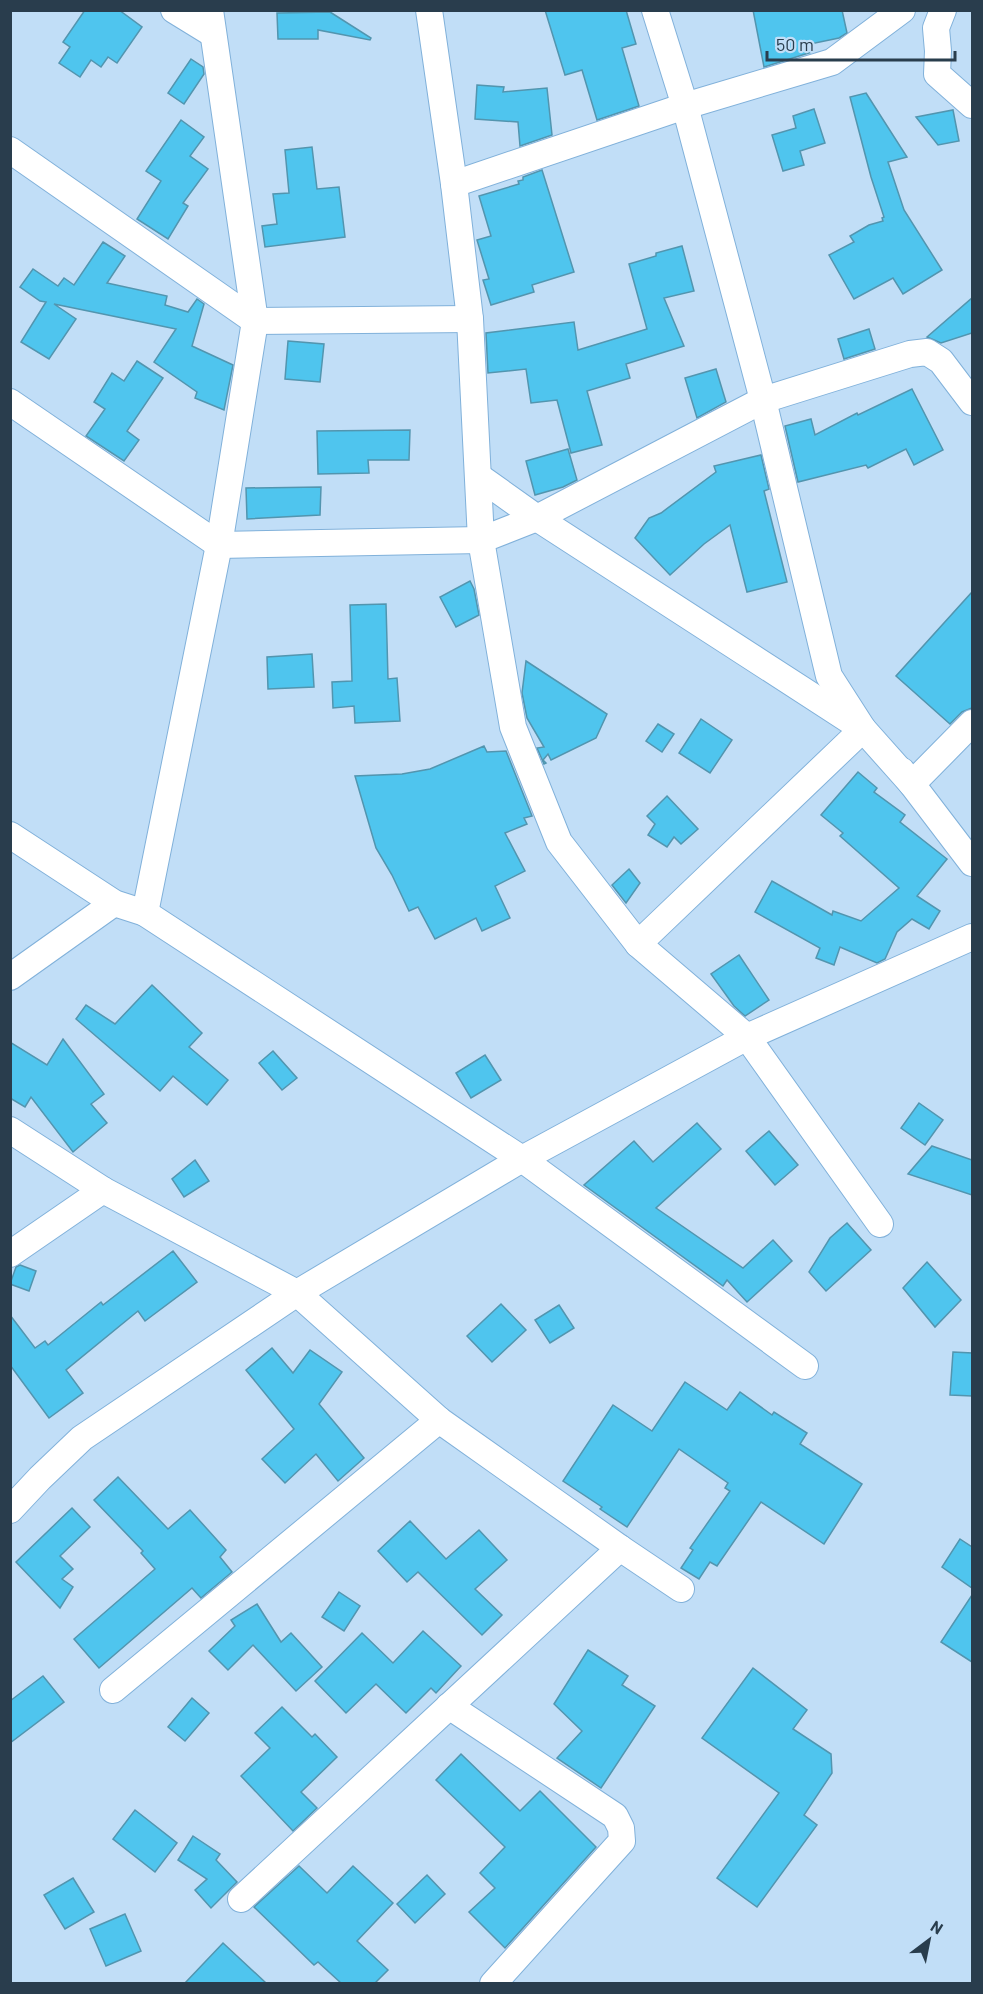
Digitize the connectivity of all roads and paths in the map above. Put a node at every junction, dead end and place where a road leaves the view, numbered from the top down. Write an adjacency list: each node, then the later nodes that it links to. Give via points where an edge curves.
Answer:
1 (174, 10): 6 (street)
2 (429, 10): 10 (street)
3 (655, 10): 8 (street)
4 (902, 10): 8 (street, via 832,62)
5 (944, 10): 7 (street, via 936,28 937,74)
6 (212, 22): 12 (street)
7 (972, 105)
8 (686, 106): 10 (street); 13 (street)
9 (10, 150): 12 (street)
10 (454, 184): 11 (street)
11 (470, 319): 12 (street); 16 (street)
12 (255, 321): 19 (street)
13 (763, 400): 15 (street, via 927,352 941,361); 17 (street); 20 (street)
14 (10, 402): 19 (street)
15 (972, 402)
16 (478, 476): 17 (street); 18 (street)
17 (537, 518): 18 (street); 22 (street)
18 (481, 540): 19 (street); 29 (street, via 513,727 559,842)
19 (219, 545): 27 (street)
20 (829, 676): 22 (street); 23 (street)
21 (972, 723): 23 (street)
22 (863, 729): 23 (street); 29 (street)
23 (912, 784): 25 (street)
24 (10, 835): 26 (street)
25 (972, 863)
26 (114, 903): 27 (street); 30 (street)
27 (145, 913): 33 (street)
28 (972, 937): 31 (street)
29 (639, 944): 31 (street)
30 (10, 976)
31 (747, 1037): 33 (street); 35 (street)
32 (10, 1130): 34 (street)
33 (522, 1159): 37 (street); 38 (street)
34 (103, 1190): 36 (street); 37 (street)
35 (880, 1224)
36 (10, 1254)
37 (297, 1293): 39 (street); 40 (street, via 82,1438)
38 (805, 1366)
39 (439, 1420): 41 (street); 43 (street)
40 (10, 1510)
41 (620, 1548): 42 (street); 44 (street)
42 (681, 1589)
43 (113, 1690)
44 (449, 1706): 45 (street); 46 (street, via 615,1816 621,1828 622,1841)
45 (241, 1899)
46 (493, 1983)

